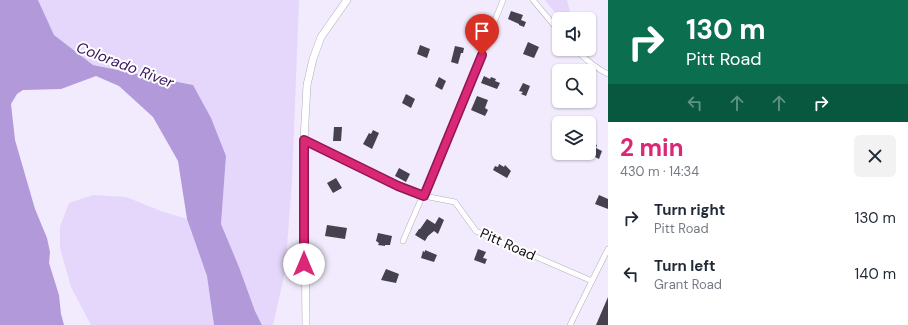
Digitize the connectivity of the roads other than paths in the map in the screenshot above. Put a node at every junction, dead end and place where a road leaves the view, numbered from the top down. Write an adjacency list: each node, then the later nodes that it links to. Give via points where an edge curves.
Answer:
1 (347, 0): 7 (street, via 321,37 313,59 305,102)
2 (503, 0): 8 (street, via 462,108)
3 (533, 0): 4 (street)
4 (552, 23)
5 (582, 56): 6 (street)
6 (608, 74)
7 (304, 140): 8 (street, Pitt Road); 13 (street)
8 (424, 196): 9 (street); 12 (street, Pitt Road, via 455,202 476,231)
9 (403, 241)
10 (608, 249): 11 (street)
11 (606, 258): 12 (street)
12 (592, 281): 14 (street)
13 (306, 325)
14 (570, 325)

